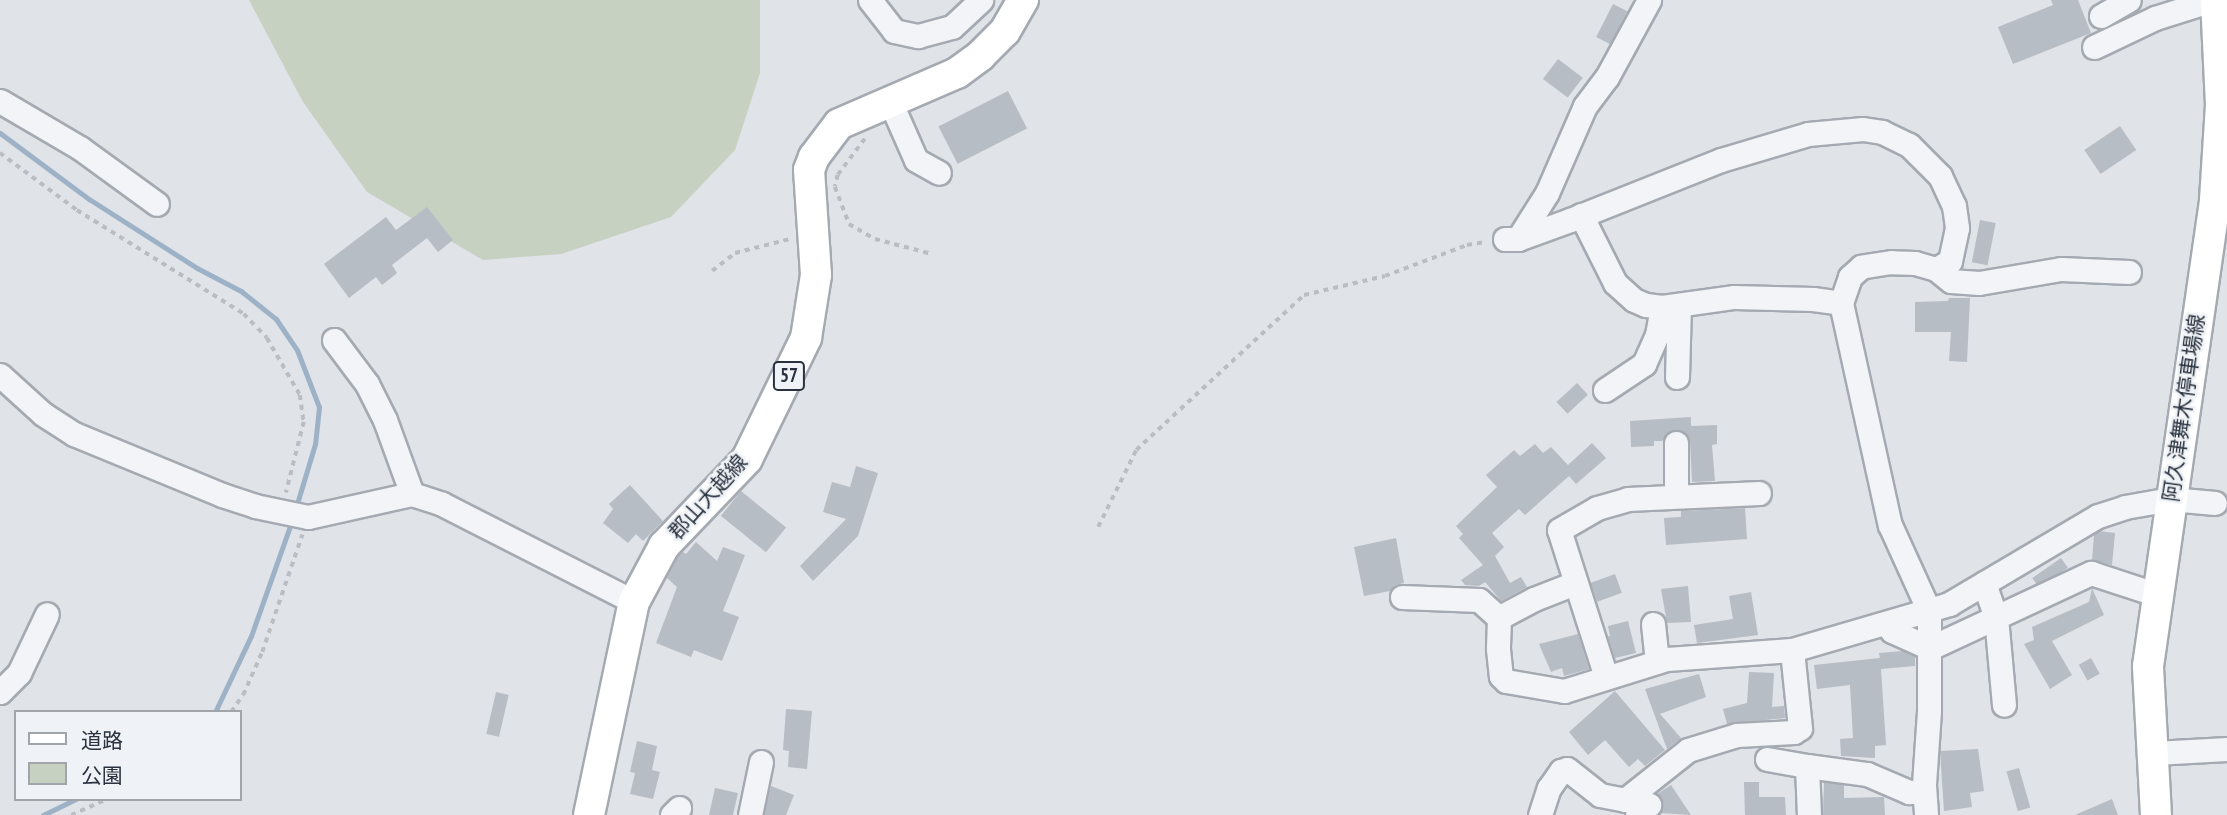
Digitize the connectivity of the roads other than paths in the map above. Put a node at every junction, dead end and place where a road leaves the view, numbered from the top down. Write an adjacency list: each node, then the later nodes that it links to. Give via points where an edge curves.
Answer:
1 (870, 0): 2 (street, via 894,31 918,36 952,27)
2 (981, 0)
3 (1023, 0): 10 (main road, 郡山大越線 / 57, via 1005,32 980,56 957,73)
4 (1649, 0): 13 (street, via 1607,77 1585,106 1547,194 1511,239)
5 (2129, 0): 7 (street)
6 (2214, 0): 8 (street, via 2155,18); 26 (main road, 阿久津舞木停車場線, via 2221,105 2216,187)
7 (2101, 16)
8 (2094, 47)
9 (0, 101): 12 (street, via 80,148)
10 (883, 104): 11 (street, via 916,160); 32 (main road, 郡山大越線 / 57, via 839,124 814,157 809,170 816,275 806,338 747,459 664,546)
11 (939, 173)
12 (157, 204)
13 (1581, 215): 14 (street, via 1721,160 1808,134 1872,130 1909,145 1933,166 1949,191 1957,228 1955,247 1950,261); 17 (street, via 1615,283 1634,300)
14 (1936, 269): 15 (street, via 1951,281 1979,283 2061,269); 16 (street, via 1891,262 1861,267 1850,277)
15 (2129, 272)
16 (1841, 303): 17 (street, via 1734,297); 33 (street, via 1890,525)
17 (1671, 306): 20 (street); 21 (street, via 1644,364)
18 (334, 341): 24 (street, via 367,384)
19 (0, 374): 24 (street, via 43,414 74,434 222,495 295,514)
20 (1677, 377)
21 (1605, 390)
22 (1676, 443): 25 (street)
23 (1759, 493): 25 (street)
24 (412, 494): 32 (street, via 442,504)
25 (1676, 496): 28 (street, via 1628,499 1597,508 1559,530)
26 (2171, 499): 27 (street); 29 (street, via 2098,516); 30 (main road, 阿久津舞木停車場線)
27 (2215, 503)
28 (1575, 583): 36 (street); 42 (street)
29 (1984, 583): 33 (street); 35 (street)
30 (2158, 595): 35 (street, via 2091,573); 46 (main road, 阿久津舞木停車場線, via 2148,666)
31 (1402, 597): 36 (street, via 1479,600)
32 (634, 602): 51 (main road, 郡山大越線 / 57)
33 (1929, 611): 38 (street); 39 (street)
34 (47, 614): 43 (street, via 19,673)
35 (1996, 617): 39 (street); 44 (street)
36 (1499, 618): 42 (street, via 1498,649 1501,676 1506,681 1564,691)
37 (1653, 624): 41 (street)
38 (1888, 624): 39 (street, via 1892,631); 40 (street)
39 (1930, 648): 50 (street)
40 (1792, 650): 41 (street); 53 (street, via 1800,728 1794,732 1737,736 1688,750 1625,800 1600,795 1567,769 1549,788)
41 (1657, 662): 42 (street)
42 (1606, 677)
43 (0, 692)
44 (2004, 705)
45 (2227, 749): 46 (street)
46 (2154, 753): 55 (main road, 阿久津舞木停車場線)
47 (1767, 760): 49 (street)
48 (761, 762): 52 (street)
49 (1807, 766): 50 (street, via 1867,774); 54 (street)
50 (1925, 804)
51 (589, 815)
52 (750, 815)
53 (1540, 815)
54 (1810, 815)
55 (2156, 815)

